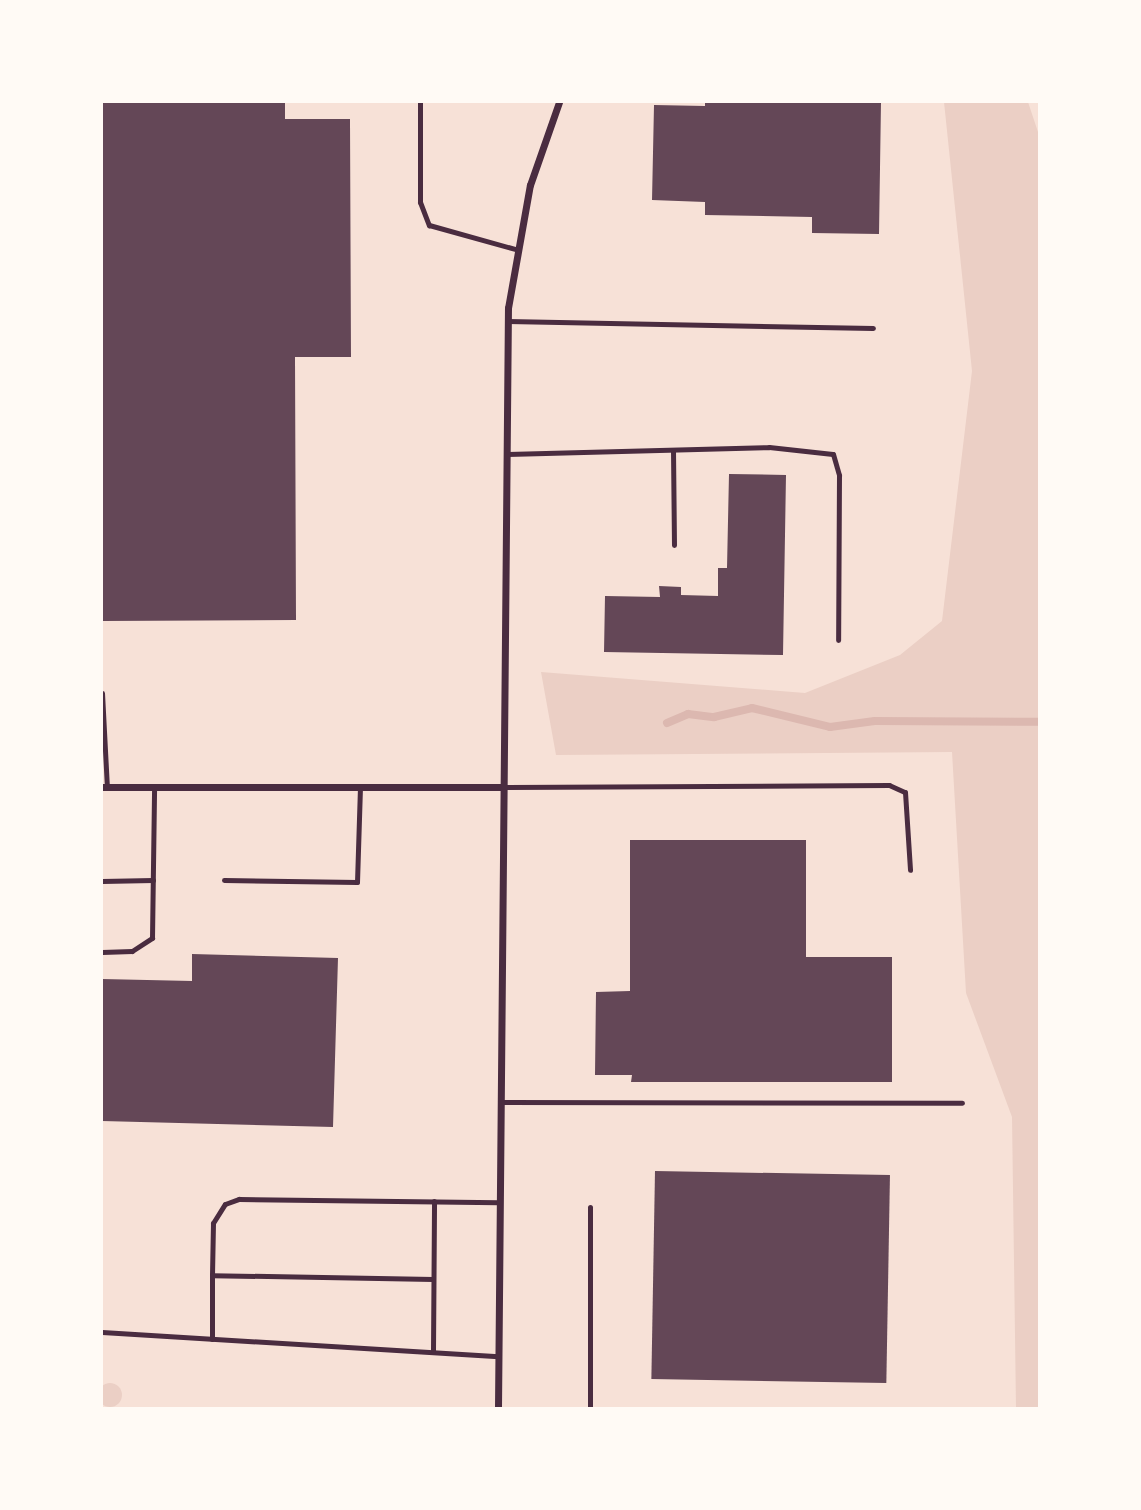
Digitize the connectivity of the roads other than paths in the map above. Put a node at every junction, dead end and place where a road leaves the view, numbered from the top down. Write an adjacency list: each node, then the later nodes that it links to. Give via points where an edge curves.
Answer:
1 (420, 102): 3 (lane, via 420,202 429,225)
2 (559, 102): 3 (street, via 541,144)
3 (515, 249): 4 (street)
4 (507, 321): 5 (lane); 7 (street)
5 (873, 328)
6 (673, 450): 7 (lane); 8 (lane); 9 (lane, via 769,447 833,454 839,475)
7 (507, 454): 13 (street)
8 (674, 545)
9 (838, 640)
10 (102, 693): 14 (lane)
11 (154, 787): 12 (street); 14 (street); 16 (lane)
12 (360, 787): 13 (street); 17 (lane, via 357,882)
13 (502, 787): 15 (lane, via 889,785 905,792); 20 (street)
14 (104, 788)
15 (911, 870)
16 (153, 880): 18 (lane); 19 (lane, via 152,938 132,951)
17 (224, 880)
18 (102, 881)
19 (102, 952)
20 (500, 1102): 21 (lane); 23 (street)
21 (961, 1103)
22 (434, 1201): 23 (lane); 25 (lane, via 239,1199 216,1213); 26 (lane)
23 (498, 1202): 30 (street)
24 (590, 1207): 32 (lane)
25 (212, 1275): 26 (lane); 28 (lane)
26 (433, 1279): 29 (lane)
27 (102, 1332): 28 (lane)
28 (212, 1339): 29 (lane)
29 (433, 1351): 30 (lane)
30 (498, 1356): 31 (street)
31 (498, 1409)
32 (590, 1409)

